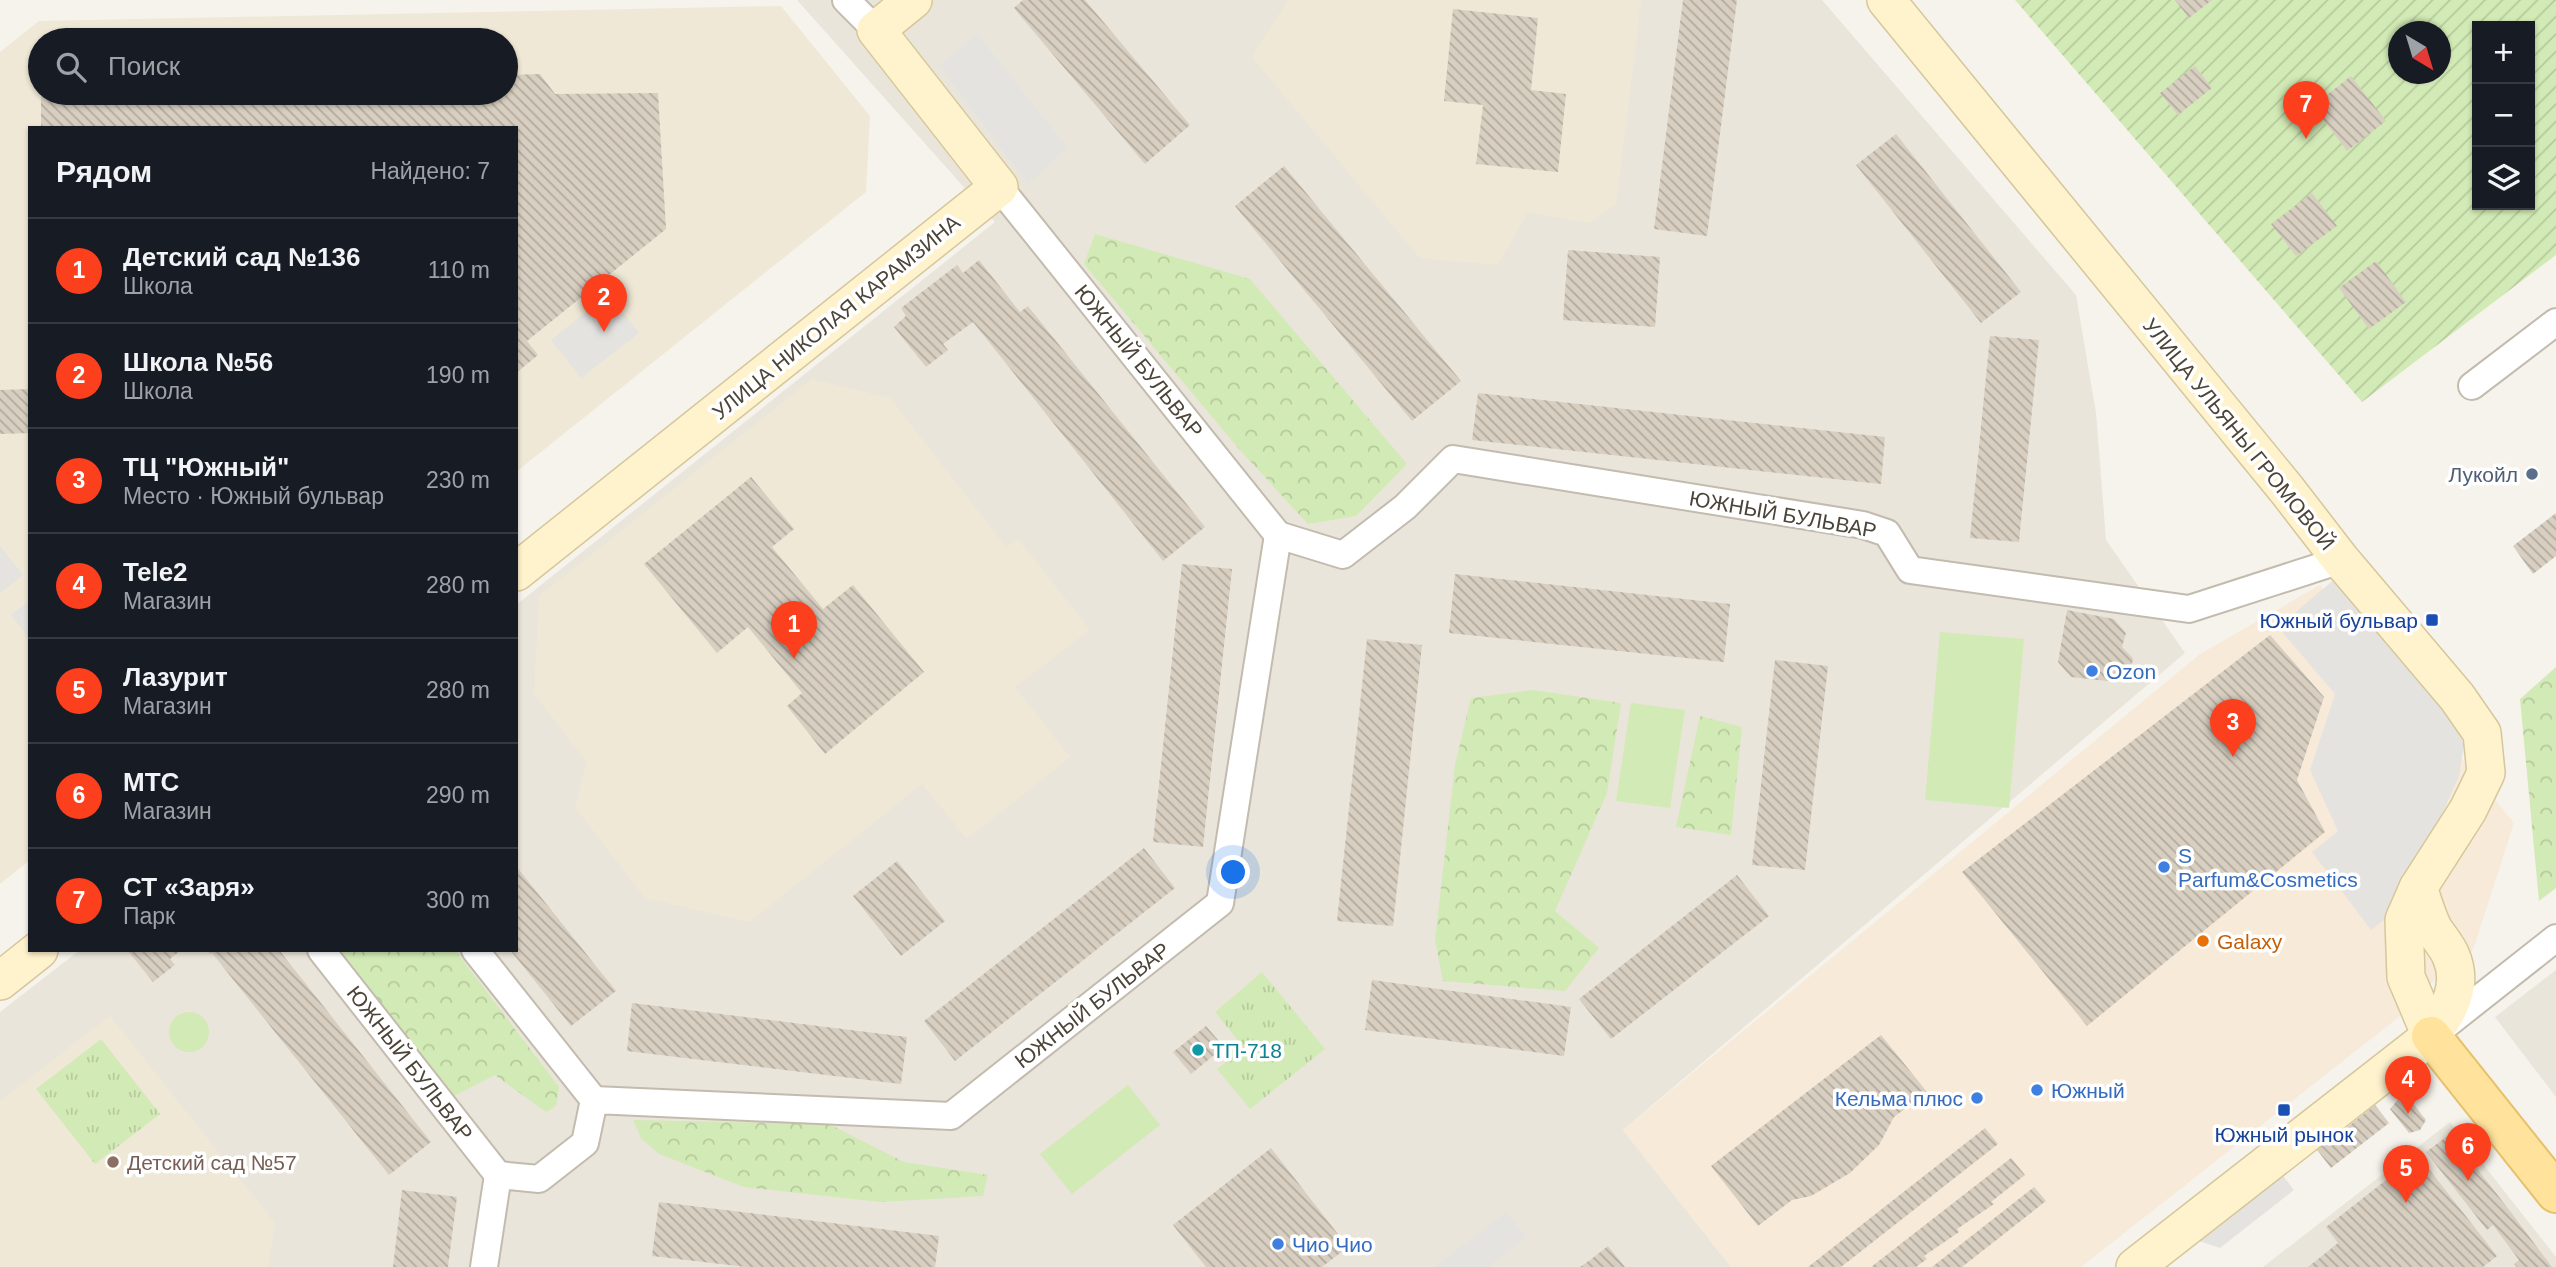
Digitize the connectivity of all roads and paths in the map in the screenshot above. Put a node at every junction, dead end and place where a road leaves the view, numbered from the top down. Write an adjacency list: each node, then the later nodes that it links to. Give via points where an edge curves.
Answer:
1 (846, 0): 4 (street)
2 (913, 0): 4 (main road)
3 (1886, 0): 9 (main road, УЛИЦА УЛЬЯНЫ ГРОМОВОЙ)
4 (876, 30): 5 (main road)
5 (999, 187): 8 (street, ЮЖНЫЙ БУЛЬВАР); 10 (main road, УЛИЦА НИКОЛАЯ КАРАМЗИНА)
6 (2556, 322): 7 (street)
7 (2472, 386)
8 (1278, 535): 9 (street, ЮЖНЫЙ БУЛЬВАР, via 1343,555 1405,507 1453,459 1863,525 1887,533 1910,570 2189,609); 18 (street, ЮЖНЫЙ БУЛЬВАР, via 1220,903 951,1116)
9 (2341, 560): 11 (main road, УЛИЦА УЛЬЯНЫ ГРОМОВОЙ, via 2482,733 2486,774)
10 (518, 570)
11 (2418, 888): 17 (main road, УЛИЦА УЛЬЯНЫ ГРОМОВОЙ, via 2404,920 2406,977); 17 (main road, via 2455,972 2456,991)
12 (2556, 938): 17 (street)
13 (36, 952): 16 (main road)
14 (323, 952): 19 (street, ЮЖНЫЙ БУЛЬВАР)
15 (477, 952): 18 (street)
16 (0, 981)
17 (2431, 1036): 20 (main road, УЛИЦА УЛЬЯНЫ ГРОМОВОЙ); 22 (main road)
18 (594, 1100): 19 (street, via 586,1143 539,1178)
19 (498, 1175): 21 (street)
20 (2556, 1193)
21 (484, 1267)
22 (2135, 1267)

